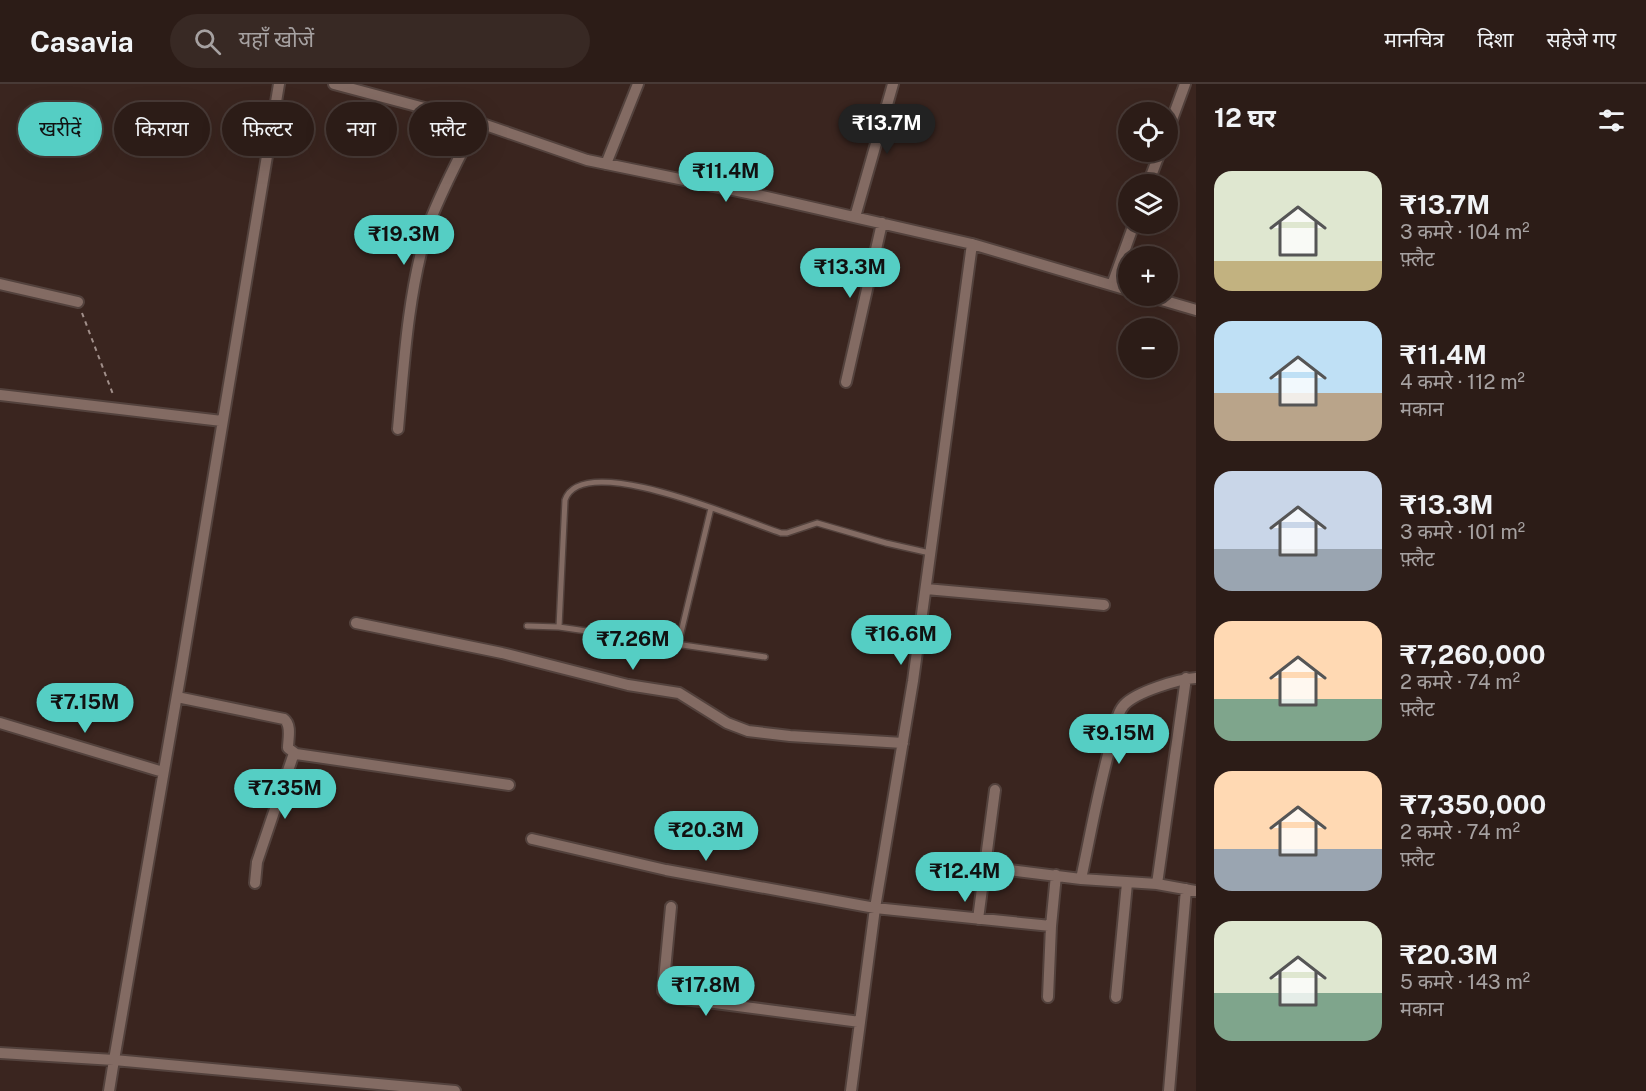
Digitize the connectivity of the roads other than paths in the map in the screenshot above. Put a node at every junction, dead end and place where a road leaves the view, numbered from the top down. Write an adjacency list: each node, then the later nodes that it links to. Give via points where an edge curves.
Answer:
1 (279, 84): 23 (street)
2 (334, 84): 7 (street)
3 (638, 84): 10 (street)
4 (892, 84): 11 (street)
5 (1185, 84): 6 (street)
6 (1178, 103)
7 (409, 104)
8 (487, 125): 10 (street)
9 (461, 156): 24 (street, via 433,216 420,256 407,333)
10 (606, 164): 11 (street)
11 (855, 217): 12 (street)
12 (882, 223): 14 (street); 21 (street)
13 (1130, 234): 16 (street)
14 (972, 244): 16 (street); 26 (street)
15 (0, 284): 18 (street)
16 (1112, 285): 17 (street)
17 (1118, 287)
18 (78, 302)
19 (1178, 305): 20 (street)
20 (1196, 310)
21 (846, 382)
22 (0, 395): 23 (street)
23 (222, 421): 35 (street)
24 (398, 429)
25 (711, 508): 26 (lane, via 781,533 817,523); 31 (lane, via 645,487 588,482 575,486 565,500); 32 (lane)
26 (930, 553): 27 (street)
27 (926, 589): 28 (street); 37 (street)
28 (1104, 606)
29 (356, 623): 37 (street, via 679,693 727,723 748,730)
30 (527, 626): 31 (lane)
31 (559, 627): 32 (lane)
32 (678, 645): 33 (lane)
33 (765, 657)
34 (1191, 678): 45 (street, via 1135,697 1120,712); 48 (street)
35 (177, 697): 38 (street, via 284,719 289,727 288,748); 39 (street)
36 (0, 723): 39 (street)
37 (903, 743): 51 (street)
38 (294, 753): 40 (street); 46 (street, via 257,862)
39 (163, 771): 58 (street)
40 (509, 785)
41 (995, 790): 43 (street)
42 (532, 839): 51 (street, via 666,870)
43 (985, 867): 44 (street); 52 (street)
44 (1056, 875): 45 (street); 53 (street)
45 (1081, 879): 47 (street)
46 (255, 883)
47 (1127, 883): 48 (street); 55 (street)
48 (1157, 884): 49 (street)
49 (1191, 890): 62 (street)
50 (672, 907): 56 (street, via 663,991 669,997)
51 (875, 908): 52 (street); 56 (street)
52 (978, 919): 53 (street)
53 (1051, 926): 54 (street)
54 (1048, 997)
55 (1116, 997)
56 (860, 1022): 61 (street)
57 (0, 1053): 58 (street)
58 (114, 1060): 59 (street); 60 (street)
59 (109, 1091)
60 (454, 1091)
61 (851, 1091)
62 (1169, 1091)

